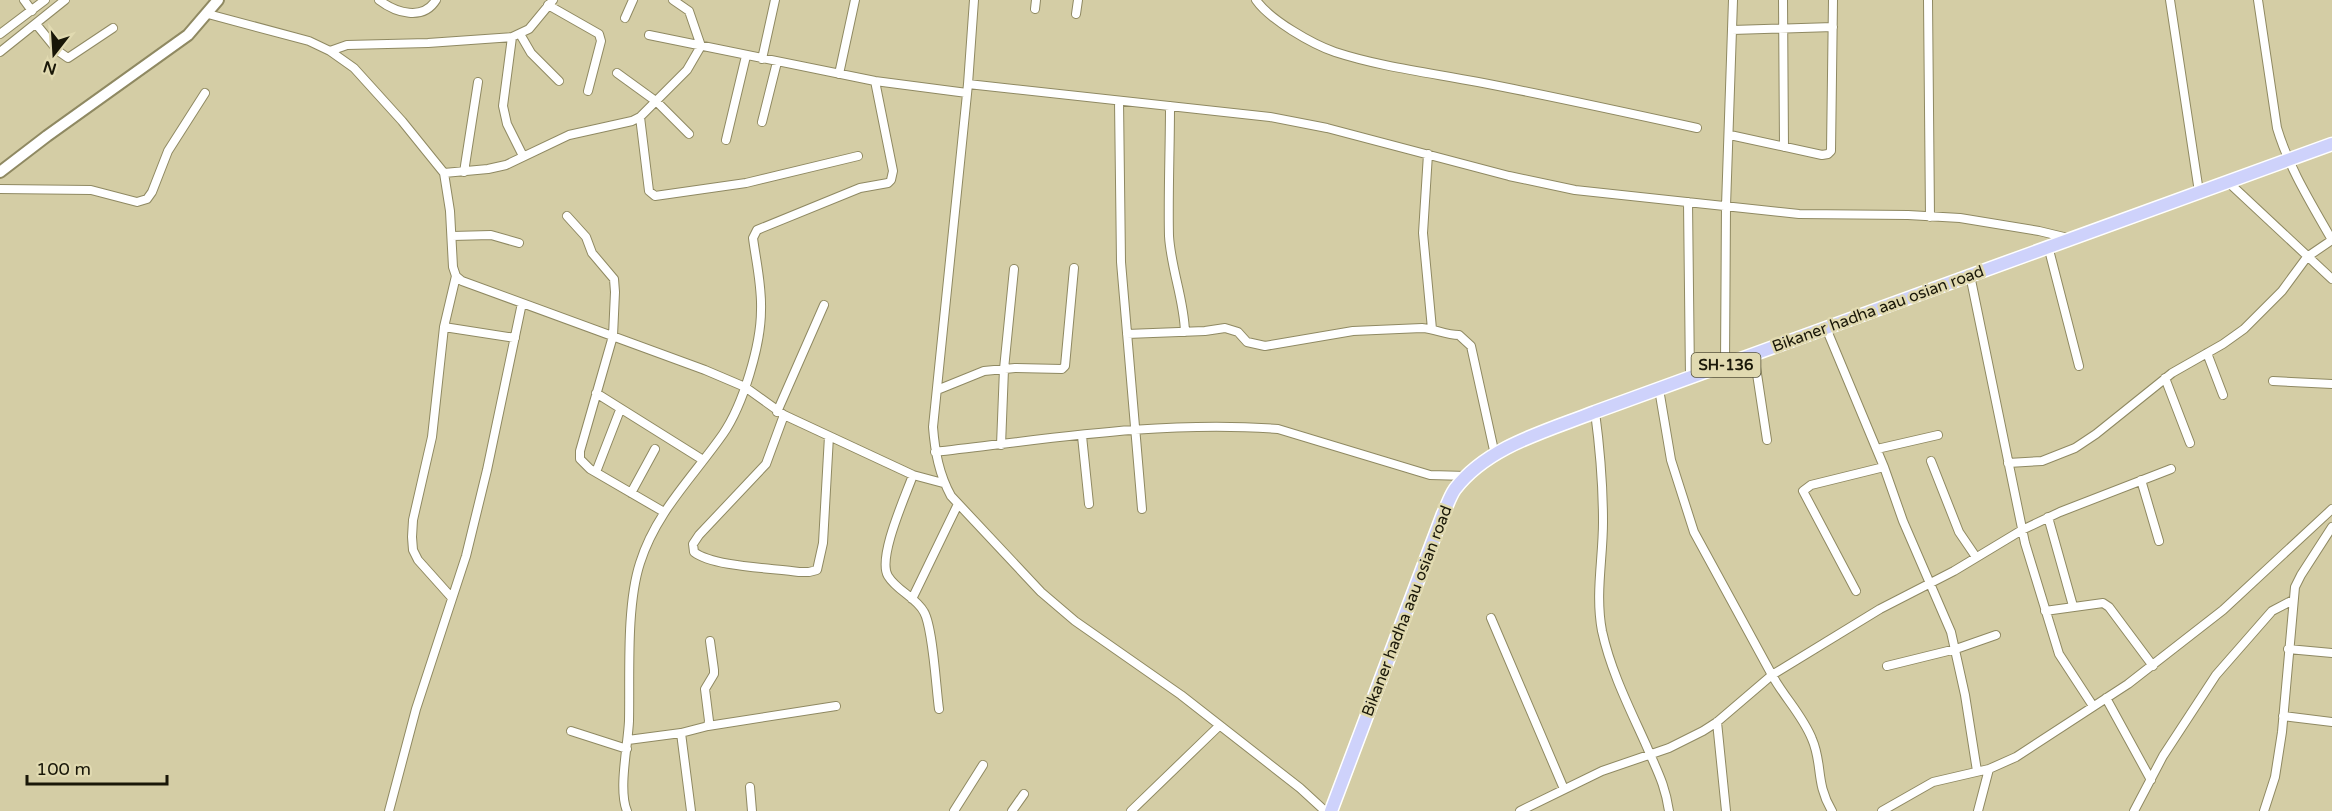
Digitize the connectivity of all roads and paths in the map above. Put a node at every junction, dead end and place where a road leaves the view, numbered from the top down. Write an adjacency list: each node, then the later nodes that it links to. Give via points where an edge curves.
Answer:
1 (24, 0): 23 (street)
2 (45, 0): 23 (street)
3 (66, 0): 27 (street)
4 (218, 0): 24 (street)
5 (379, 0): 6 (street, via 410,13 425,11)
6 (436, 0)
7 (633, 0): 26 (street)
8 (673, 0): 35 (street, via 689,11)
9 (776, 0): 39 (street)
10 (855, 0): 42 (street)
11 (974, 0): 46 (street)
12 (1036, 0): 22 (street)
13 (1078, 0): 25 (street)
14 (1256, 0): 55 (street, via 1302,36 1333,51)
15 (1733, 0): 31 (street)
16 (1784, 0): 30 (street)
17 (1833, 0): 28 (street)
18 (1928, 0): 74 (street)
19 (2170, 0): 70 (street)
20 (2258, 0): 64 (street, via 2277,128)
21 (550, 3): 33 (street, via 537,21); 47 (street, via 599,34 601,41)
22 (1035, 9)
23 (32, 11): 32 (street)
24 (208, 14): 36 (street, via 309,41); 65 (street, via 172,48)
25 (1076, 14)
26 (625, 18)
27 (36, 24): 29 (street, via 68,58); 37 (street)
28 (1833, 27): 30 (street); 60 (street, via 1831,151 1822,155)
29 (113, 28)
30 (1784, 28): 31 (street); 60 (street)
31 (1732, 30): 57 (street)
32 (0, 34)
33 (516, 35): 36 (street, via 347,45); 43 (street); 62 (street, via 503,106)
34 (650, 35): 35 (street)
35 (701, 46): 38 (street); 51 (street, via 687,70)
36 (330, 51): 67 (street, via 354,68)
37 (0, 52)
38 (747, 56): 39 (street); 58 (street)
39 (762, 59): 40 (street)
40 (777, 63): 42 (street); 54 (street)
41 (617, 73): 51 (street)
42 (839, 74): 44 (street)
43 (559, 81)
44 (874, 81): 49 (street); 104 (street, via 893,171 891,180 860,188 756,230 753,238 760,325)
45 (478, 82): 66 (street)
46 (968, 84): 49 (street); 50 (street)
47 (588, 91)
48 (205, 93): 69 (street, via 175,139 147,199 136,202 73,189)
49 (967, 93): 106 (street)
50 (1119, 101): 52 (street); 92 (street)
51 (657, 102): 53 (street); 56 (street)
52 (1170, 106): 61 (street, via 1281,119); 91 (street, via 1169,236)
53 (640, 117): 62 (street, via 617,126 569,135); 63 (street, via 649,191 655,196 746,183)
54 (762, 122)
55 (1697, 128)
56 (689, 134)
57 (1730, 135): 60 (street); 72 (street)
58 (726, 140)
59 (2332, 144): 64 (main road, Bikaner hadha aau osian road / SH-136)
60 (1784, 147)
61 (1428, 154): 71 (street, via 1575,190); 90 (street, via 1423,233)
62 (523, 156): 66 (street, via 506,165)
63 (858, 156)
64 (2287, 159): 68 (main road, Bikaner hadha aau osian road / SH-136); 77 (street)
65 (0, 172)
66 (465, 172): 67 (street)
67 (444, 173): 75 (street)
68 (2227, 181): 70 (main road, Bikaner hadha aau osian road / SH-136); 80 (street)
69 (0, 189)
70 (2199, 192): 76 (main road, Bikaner hadha aau osian road / SH-136)
71 (1688, 202): 72 (street); 100 (street)
72 (1726, 206): 74 (street, via 1799,214); 97 (street)
73 (567, 216): 93 (street, via 614,279)
74 (1930, 217): 76 (street, via 1960,218)
75 (452, 236): 78 (street, via 491,235); 84 (street)
76 (2069, 238): 79 (main road, Bikaner hadha aau osian road / SH-136)
77 (2332, 240): 80 (street)
78 (519, 243)
79 (2048, 246): 83 (main road, Bikaner hadha aau osian road / SH-136); 98 (street)
80 (2307, 257): 85 (street); 95 (street, via 2264,312)
81 (1014, 268): 99 (street)
82 (1074, 268): 99 (street, via 1065,366)
83 (1970, 275): 89 (main road, Bikaner hadha aau osian road / SH-136); 125 (street)
84 (456, 276): 86 (street, via 470,285); 88 (street)
85 (2332, 279)
86 (522, 303): 93 (street); 94 (street)
87 (824, 305): 111 (street)
88 (444, 327): 94 (street); 146 (street, via 432,438 412,537 418,560)
89 (1826, 328): 96 (main road, Bikaner hadha aau osian road / SH-136); 120 (street)
90 (1432, 329): 91 (street, via 1353,331 1265,346 1247,342 1233,329); 122 (street, via 1441,334 1460,335 1471,346)
91 (1185, 332): 92 (street)
92 (1126, 334): 112 (street)
93 (613, 336): 104 (street); 107 (street)
94 (515, 338): 146 (street, via 487,470)
95 (2207, 353): 101 (street); 108 (street)
96 (1754, 354): 97 (main road, Bikaner hadha aau osian road / SH-136); 116 (street)
97 (1725, 365): 100 (main road, Bikaner hadha aau osian road / SH-136)
98 (2079, 366)
99 (1004, 369): 106 (street, via 973,375); 118 (street)
100 (1690, 378): 105 (main road, Bikaner hadha aau osian road / SH-136)
101 (2165, 378): 117 (street); 125 (street, via 2075,448 2042,461)
102 (2273, 381): 103 (street)
103 (2332, 384)
104 (746, 387): 111 (street); 123 (street, via 731,421)
105 (1659, 389): 110 (main road, Bikaner hadha aau osian road / SH-136); 159 (street, via 1671,460 1691,524)
106 (937, 390): 121 (street)
107 (596, 393): 109 (street); 128 (street, via 579,450 580,459)
108 (2223, 394)
109 (620, 410): 123 (street); 128 (street)
110 (1594, 412): 122 (main road, Bikaner hadha aau osian road / SH-136); 172 (street, via 1603,483 1598,601 1603,632 1615,675)
111 (781, 414): 114 (street); 114 (street, via 766,464 693,544 694,552 701,558 798,572 817,570 823,543)
112 (1135, 430): 115 (street); 130 (street, via 1278,429 1430,475); 137 (street)
113 (1938, 435): 120 (street)
114 (829, 436): 129 (street)
115 (1082, 436): 118 (street); 135 (street)
116 (1767, 440)
117 (2190, 443)
118 (1001, 445): 121 (street)
119 (655, 449): 133 (street)
120 (1877, 449): 126 (street)
121 (935, 452): 132 (street)
122 (1495, 454): 130 (main road, Bikaner hadha aau osian road / SH-136)
123 (703, 460): 138 (street)
124 (1931, 461): 143 (street, via 1959,532)
125 (2008, 463): 141 (street)
126 (1884, 467): 144 (street); 145 (street, via 1811,485 1803,491)
127 (2171, 469): 131 (street)
128 (596, 472): 133 (street)
129 (913, 475): 132 (street); 147 (street, via 885,560 889,578)
130 (1468, 476): 188 (main road, Bikaner hadha aau osian road / SH-136, via 1455,490 1443,514)
131 (2142, 480): 139 (street); 142 (street)
132 (944, 483): 134 (street)
133 (631, 493): 138 (street)
134 (958, 504): 147 (street); 168 (street, via 1075,621)
135 (1089, 504)
136 (2332, 508): 158 (street, via 2223,610)
137 (1142, 509)
138 (664, 512): 171 (street, via 640,563 634,592)
139 (2048, 517): 141 (street); 149 (street)
140 (2332, 527): 148 (street, via 2301,575)
141 (2022, 530): 143 (street); 150 (street)
142 (2159, 541)
143 (1976, 557): 144 (street)
144 (1930, 584): 154 (street); 159 (street, via 1880,609)
145 (1856, 591)
146 (452, 598): 180 (street, via 416,709)
147 (912, 599): 163 (street, via 925,613 928,623)
148 (2293, 600): 155 (street); 176 (street, via 2272,611 2216,675)
149 (2073, 606): 150 (street); 158 (street, via 2109,606)
150 (2045, 611): 162 (street, via 2060,654)
151 (1491, 618): 178 (street)
152 (1996, 635): 154 (street)
153 (710, 641): 167 (street, via 714,675 705,688)
154 (1956, 649): 157 (street); 175 (street)
155 (2288, 649): 156 (street); 164 (street)
156 (2332, 652)
157 (1887, 666)
158 (2153, 666): 160 (street)
159 (1772, 675): 165 (street); 192 (street, via 1813,740 1821,788)
160 (2106, 698): 162 (street); 176 (street)
161 (836, 706): 167 (street)
162 (2093, 706): 174 (street, via 2016,757)
163 (939, 709)
164 (2283, 717): 166 (street); 196 (street, via 2275,777)
165 (1717, 722): 172 (street); 191 (street)
166 (2332, 722)
167 (708, 726): 170 (street)
168 (1219, 726): 186 (street); 187 (street)
169 (570, 731): 171 (street)
170 (681, 733): 171 (street); 182 (street)
171 (627, 745): 181 (street)
172 (1650, 754): 178 (street); 190 (street, via 1662,777)
173 (983, 765): 184 (street)
174 (1989, 769): 175 (street); 194 (street)
175 (1977, 771): 193 (street, via 1933,782)
176 (2151, 780): 195 (street)
177 (750, 787): 183 (street)
178 (1564, 789): 189 (street)
179 (1024, 794): 185 (street)
180 (389, 811)
181 (627, 811)
182 (691, 811)
183 (752, 811)
184 (954, 811)
185 (1012, 811)
186 (1131, 811)
187 (1325, 811)
188 (1331, 811)
189 (1520, 811)
190 (1669, 811)
191 (1726, 811)
192 (1832, 811)
193 (1882, 811)
194 (1978, 811)
195 (2134, 811)
196 (2265, 811)

